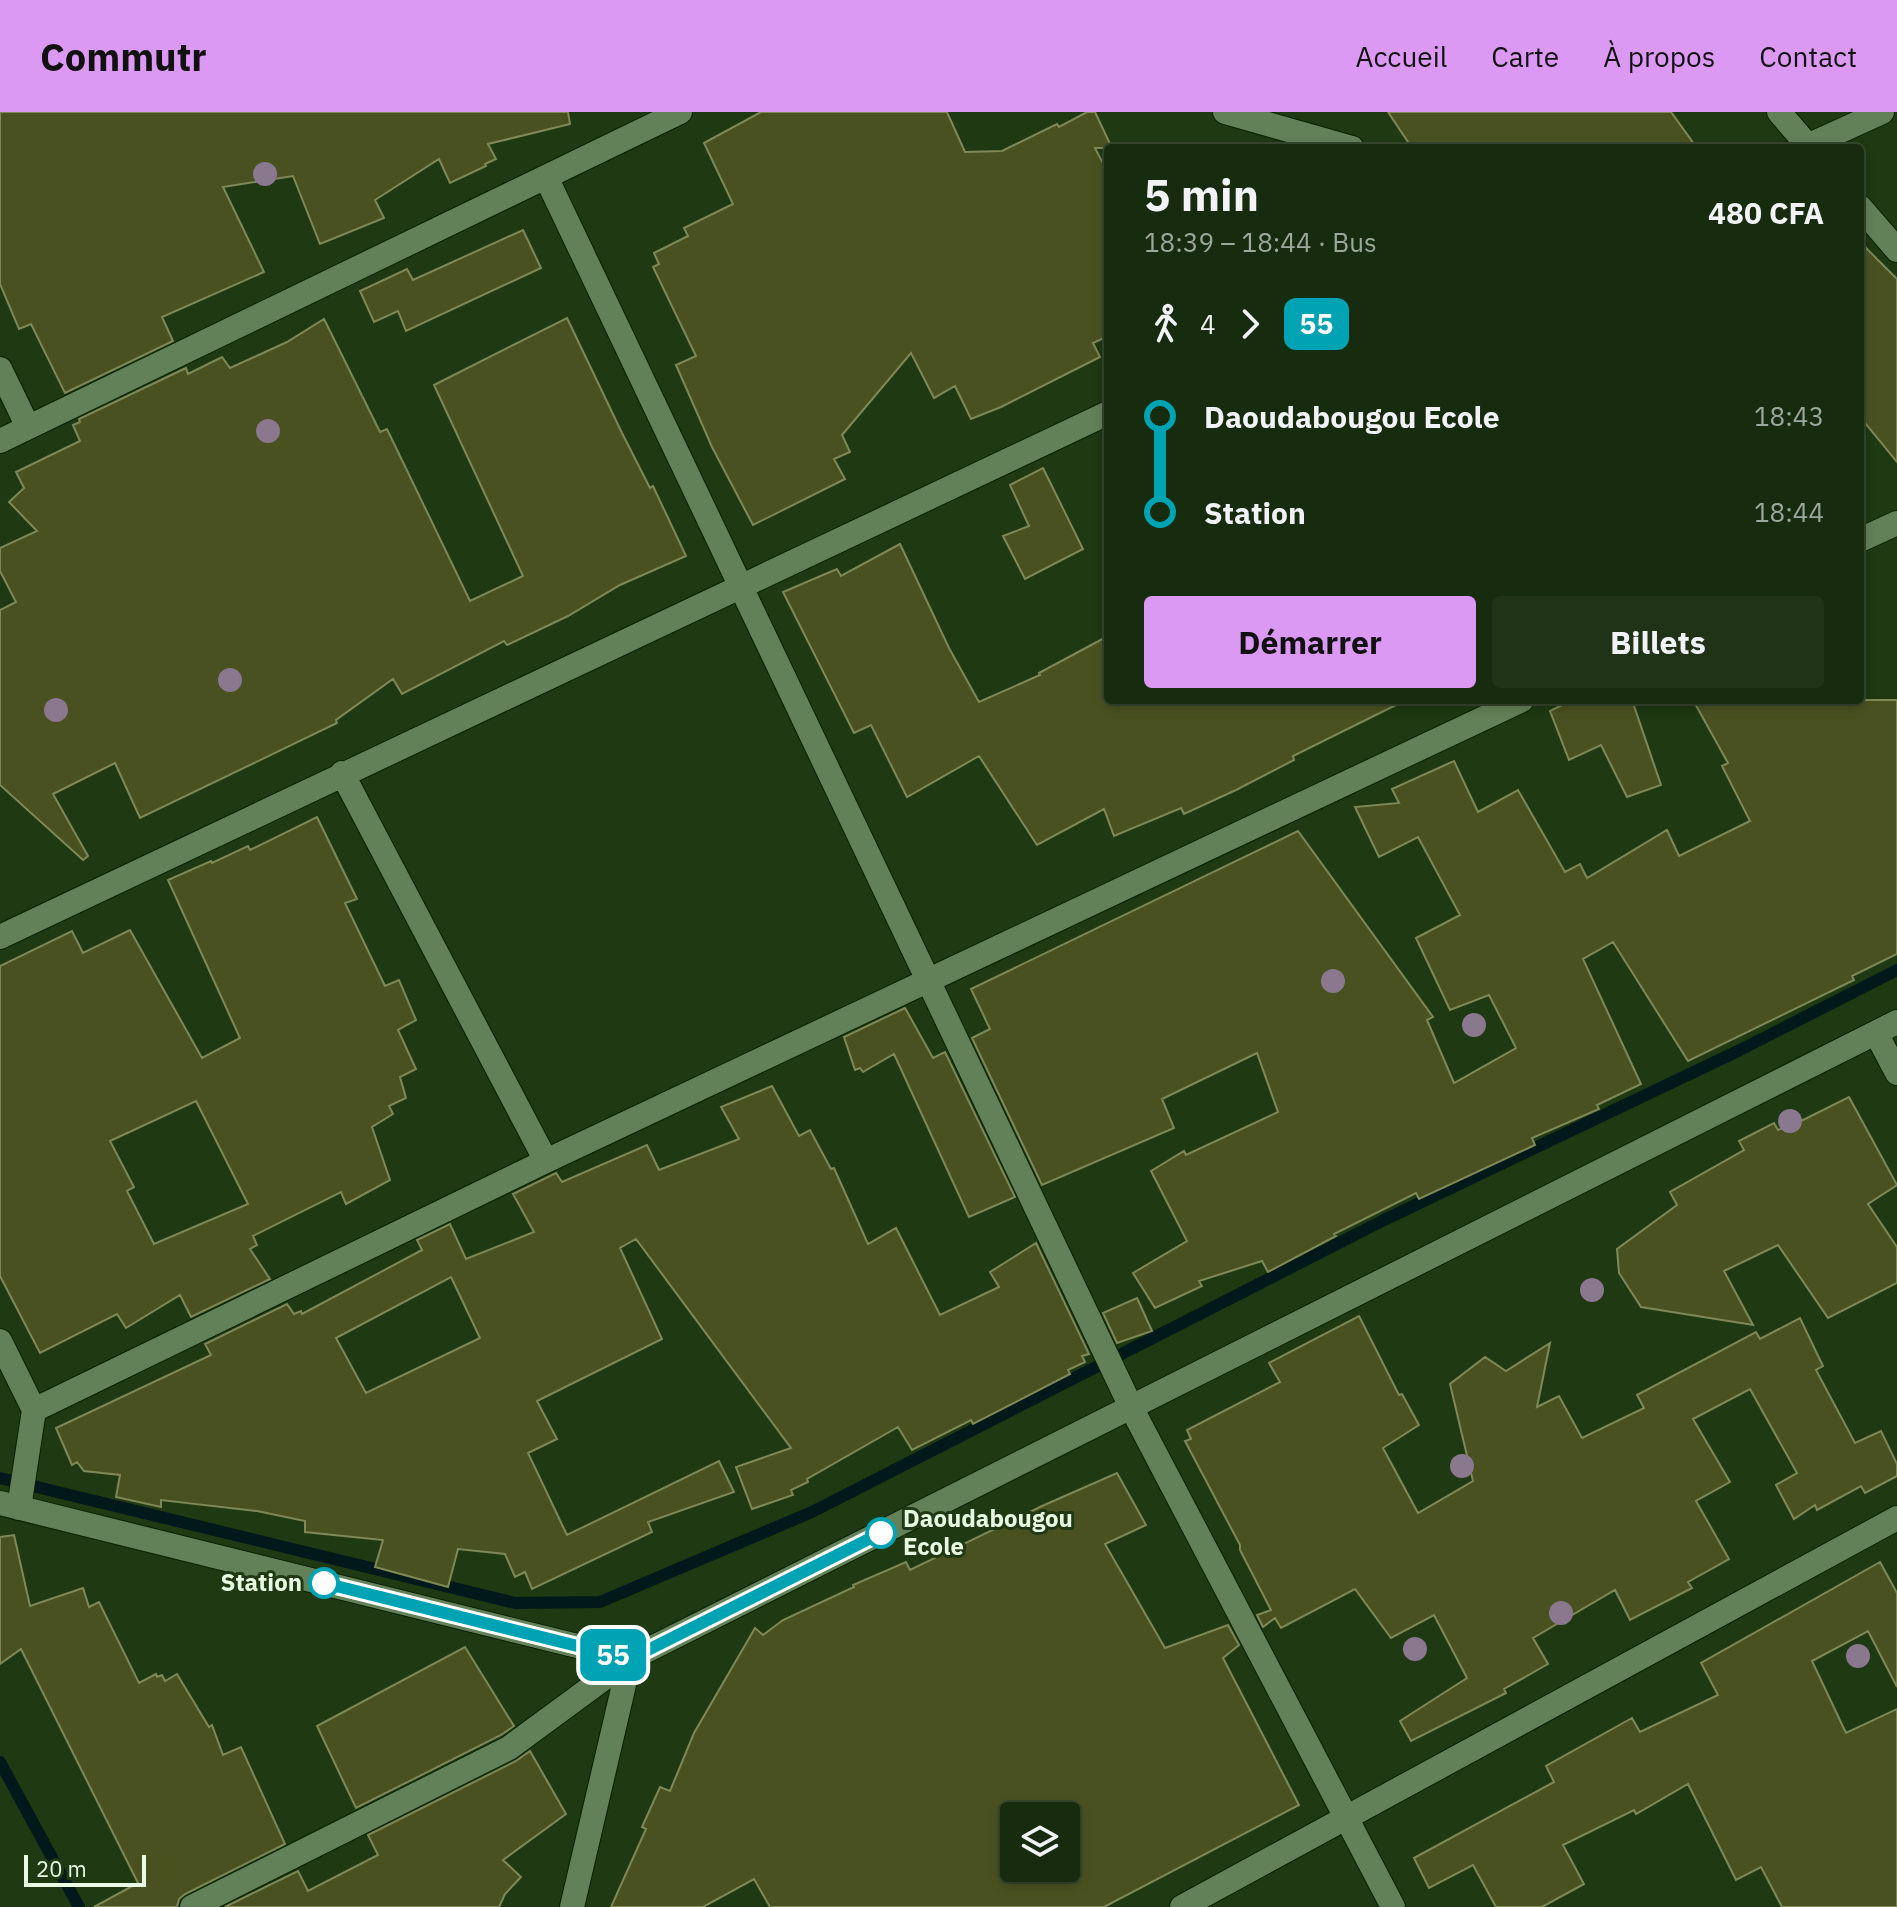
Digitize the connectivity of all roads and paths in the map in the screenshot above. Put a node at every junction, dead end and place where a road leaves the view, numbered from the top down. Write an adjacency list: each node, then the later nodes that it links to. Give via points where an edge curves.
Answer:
1 (680, 112): 8 (street)
2 (1225, 112): 5 (street)
3 (1779, 112): 6 (street)
4 (1882, 112): 7 (street)
5 (1338, 144)
6 (1805, 144)
7 (1813, 144)
8 (546, 177): 13 (street); 17 (street)
9 (1864, 212): 10 (street)
10 (1897, 250)
11 (0, 369): 13 (street)
12 (1104, 415): 17 (street)
13 (28, 427): 14 (street)
14 (0, 441)
15 (1897, 523): 16 (street)
16 (1864, 538)
17 (740, 589): 19 (street); 21 (street)
18 (1514, 704): 21 (street)
19 (342, 773): 20 (street); 24 (street)
20 (0, 937)
21 (927, 981): 24 (street); 26 (street)
22 (1886, 1028): 23 (street); 26 (street)
23 (1897, 1073)
24 (546, 1161): 27 (street)
25 (0, 1341): 27 (street)
26 (1131, 1407): 30 (street); 31 (street)
27 (34, 1410): 28 (street)
28 (9, 1505): 30 (street)
29 (1897, 1518): 31 (street)
30 (630, 1659): 32 (street, via 509,1748); 33 (street)
31 (1345, 1818): 34 (street); 35 (street)
32 (192, 1907)
33 (573, 1907)
34 (1182, 1907)
35 (1393, 1907)

